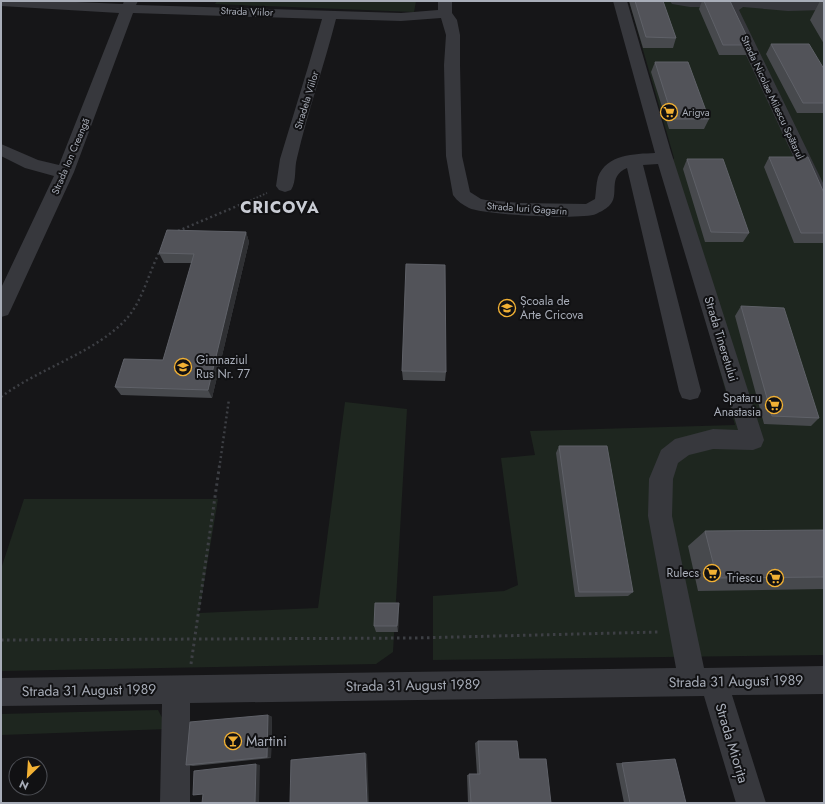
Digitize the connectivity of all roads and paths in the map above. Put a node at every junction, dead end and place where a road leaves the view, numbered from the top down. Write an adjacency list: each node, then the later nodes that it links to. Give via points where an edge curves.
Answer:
1 (620, 1): 10 (street, Strada Tineretului)
2 (678, 1): 4 (street)
3 (1, 2): 5 (street, Strada Viilor, via 69,6)
4 (742, 3): 6 (street, via 788,7); 14 (street, Strada Nicolae Milescu Spătarul, via 734,6 733,14)
5 (130, 4): 8 (street, Strada Viilor); 12 (street, Strada Ion Creangă)
6 (824, 6)
7 (445, 7): 8 (street, Strada Viilor, via 423,16); 11 (street, Strada Iuri Gagarin, via 453,35 454,156 462,195 486,206 589,210 603,202 610,170 616,164)
8 (330, 14): 13 (street, Stradela Viilor, via 288,159)
9 (1, 149): 12 (street, via 35,167)
10 (666, 158): 11 (street, Strada Iuri Gagarin); 21 (street, Strada Tineretului, via 753,440 713,439 683,446 669,457 661,479 660,516)
11 (634, 161): 18 (street)
12 (65, 172): 17 (street, Strada Ion Creangă)
13 (285, 186): 15 (path)
14 (824, 203)
15 (177, 232)
16 (163, 246): 19 (path, via 128,316 109,333 84,349 29,378)
17 (1, 309)
18 (690, 391)
19 (1, 397)
20 (229, 399): 22 (path)
21 (683, 631): 22 (path, via 415,638); 25 (street, Strada Tineretului)
22 (194, 639): 23 (path); 26 (path)
23 (1, 640)
24 (824, 680): 25 (street, Strada 31 August 1989)
25 (704, 683): 26 (street, Strada 31 August 1989); 29 (street, Strada Miorița)
26 (182, 689): 27 (street, Strada 31 August 1989); 28 (street)
27 (1, 692)
28 (175, 803)
29 (751, 803)

